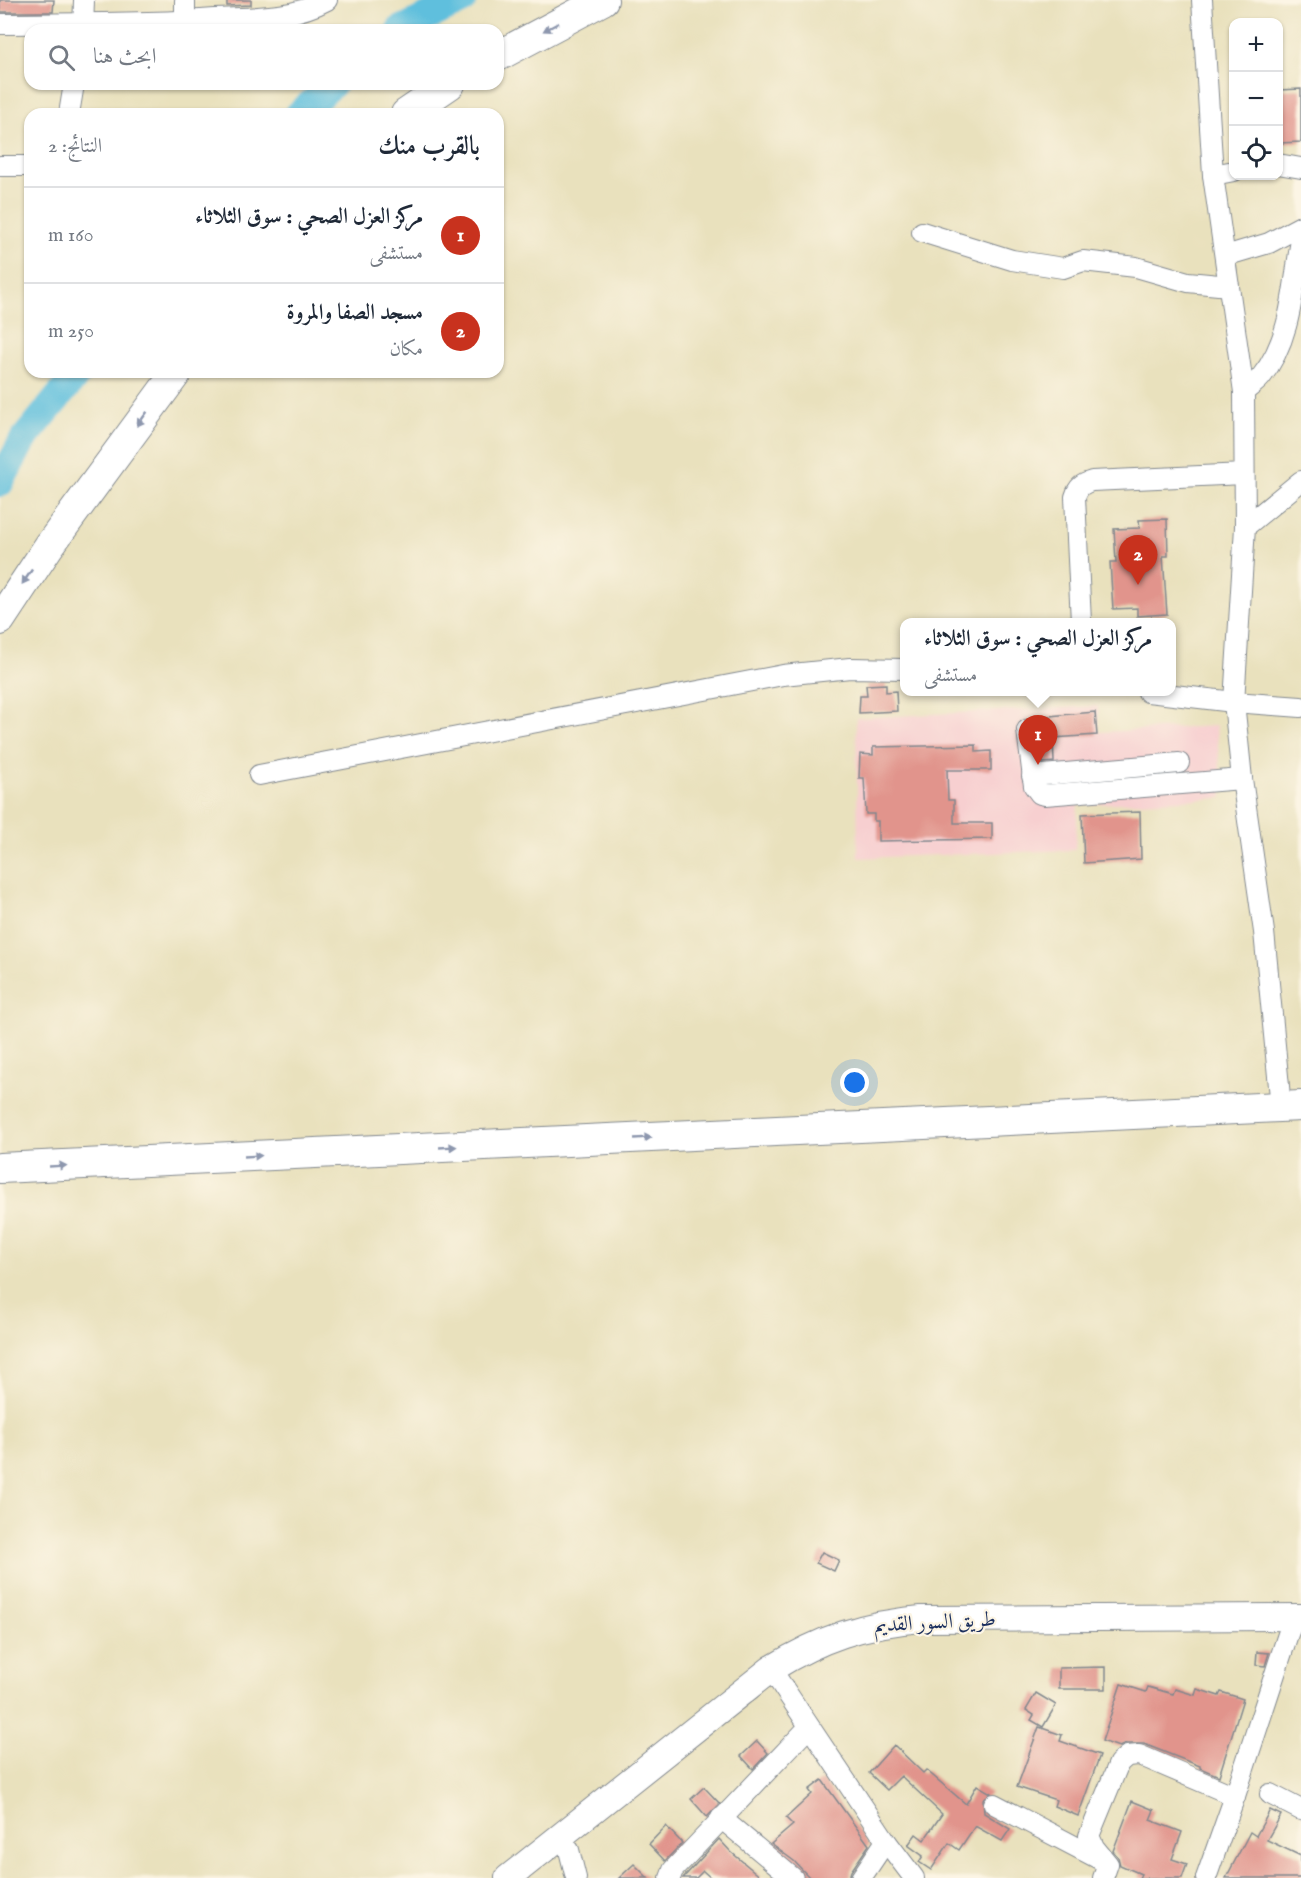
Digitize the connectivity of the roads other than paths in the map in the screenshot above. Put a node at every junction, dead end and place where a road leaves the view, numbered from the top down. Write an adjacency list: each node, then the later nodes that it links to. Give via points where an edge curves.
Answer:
1 (84, 0): 9 (street)
2 (184, 0): 7 (street)
3 (327, 0): 6 (street, via 314,7)
4 (603, 0): 12 (highway, one-way to 12)
5 (1202, 0): 22 (street)
6 (286, 8): 7 (street)
7 (185, 21): 10 (street)
8 (0, 24): 11 (street)
9 (83, 24)
10 (124, 24)
11 (24, 25)
12 (504, 53)
13 (73, 90): 15 (street)
14 (441, 90): 16 (highway)
15 (70, 108)
16 (415, 108)
17 (1283, 165): 20 (street)
18 (0, 166): 19 (street)
19 (24, 166)
20 (1301, 168)
21 (1229, 172): 22 (street)
22 (1213, 175): 26 (street)
23 (1301, 226): 26 (street, via 1269,243)
24 (922, 232): 27 (street, via 1021,261 1063,268 1083,261 1136,267 1188,282)
25 (1301, 240): 29 (street, via 1286,330 1261,377)
26 (1225, 256): 27 (street)
27 (1229, 286): 29 (street)
28 (173, 378): 34 (highway, one-way to 34, via 54,537)
29 (1244, 392): 30 (street)
30 (1244, 474): 32 (street); 33 (street, via 1084,483 1075,497)
31 (1301, 481): 32 (street)
32 (1245, 527): 37 (street)
33 (1081, 618)
34 (0, 620)
35 (900, 669): 41 (street, via 850,668 783,675)
36 (1176, 695): 37 (street)
37 (1234, 702): 38 (street); 43 (street)
38 (1301, 707)
39 (1027, 730): 42 (street)
40 (1179, 763): 42 (street)
41 (259, 775)
42 (1032, 776): 43 (street, via 1036,791 1045,795)
43 (1242, 778): 44 (street)
44 (1291, 1107): 45 (highway, one-way to 44)
45 (0, 1168)
46 (1297, 1624): 47 (main road, طريق السور القديم, via 914,1637 885,1640); 50 (street)
47 (775, 1675): 48 (street); 55 (main road, طريق السور القديم); 57 (main road, طريق السور القديم)
48 (808, 1727): 53 (street); 54 (street)
49 (1270, 1794): 52 (street)
50 (1235, 1796): 56 (street, via 1139,1755 1127,1756 1119,1762 1089,1836); 64 (street)
51 (994, 1804): 56 (street)
52 (1301, 1810)
53 (721, 1818): 60 (street); 61 (street)
54 (886, 1841): 62 (street); 63 (street)
55 (568, 1850): 58 (main road, طريق السور القديم); 59 (street)
56 (1105, 1871)
57 (508, 1878)
58 (533, 1878)
59 (576, 1878)
60 (670, 1878)
61 (793, 1878)
62 (861, 1878)
63 (914, 1878)
64 (1206, 1878)

